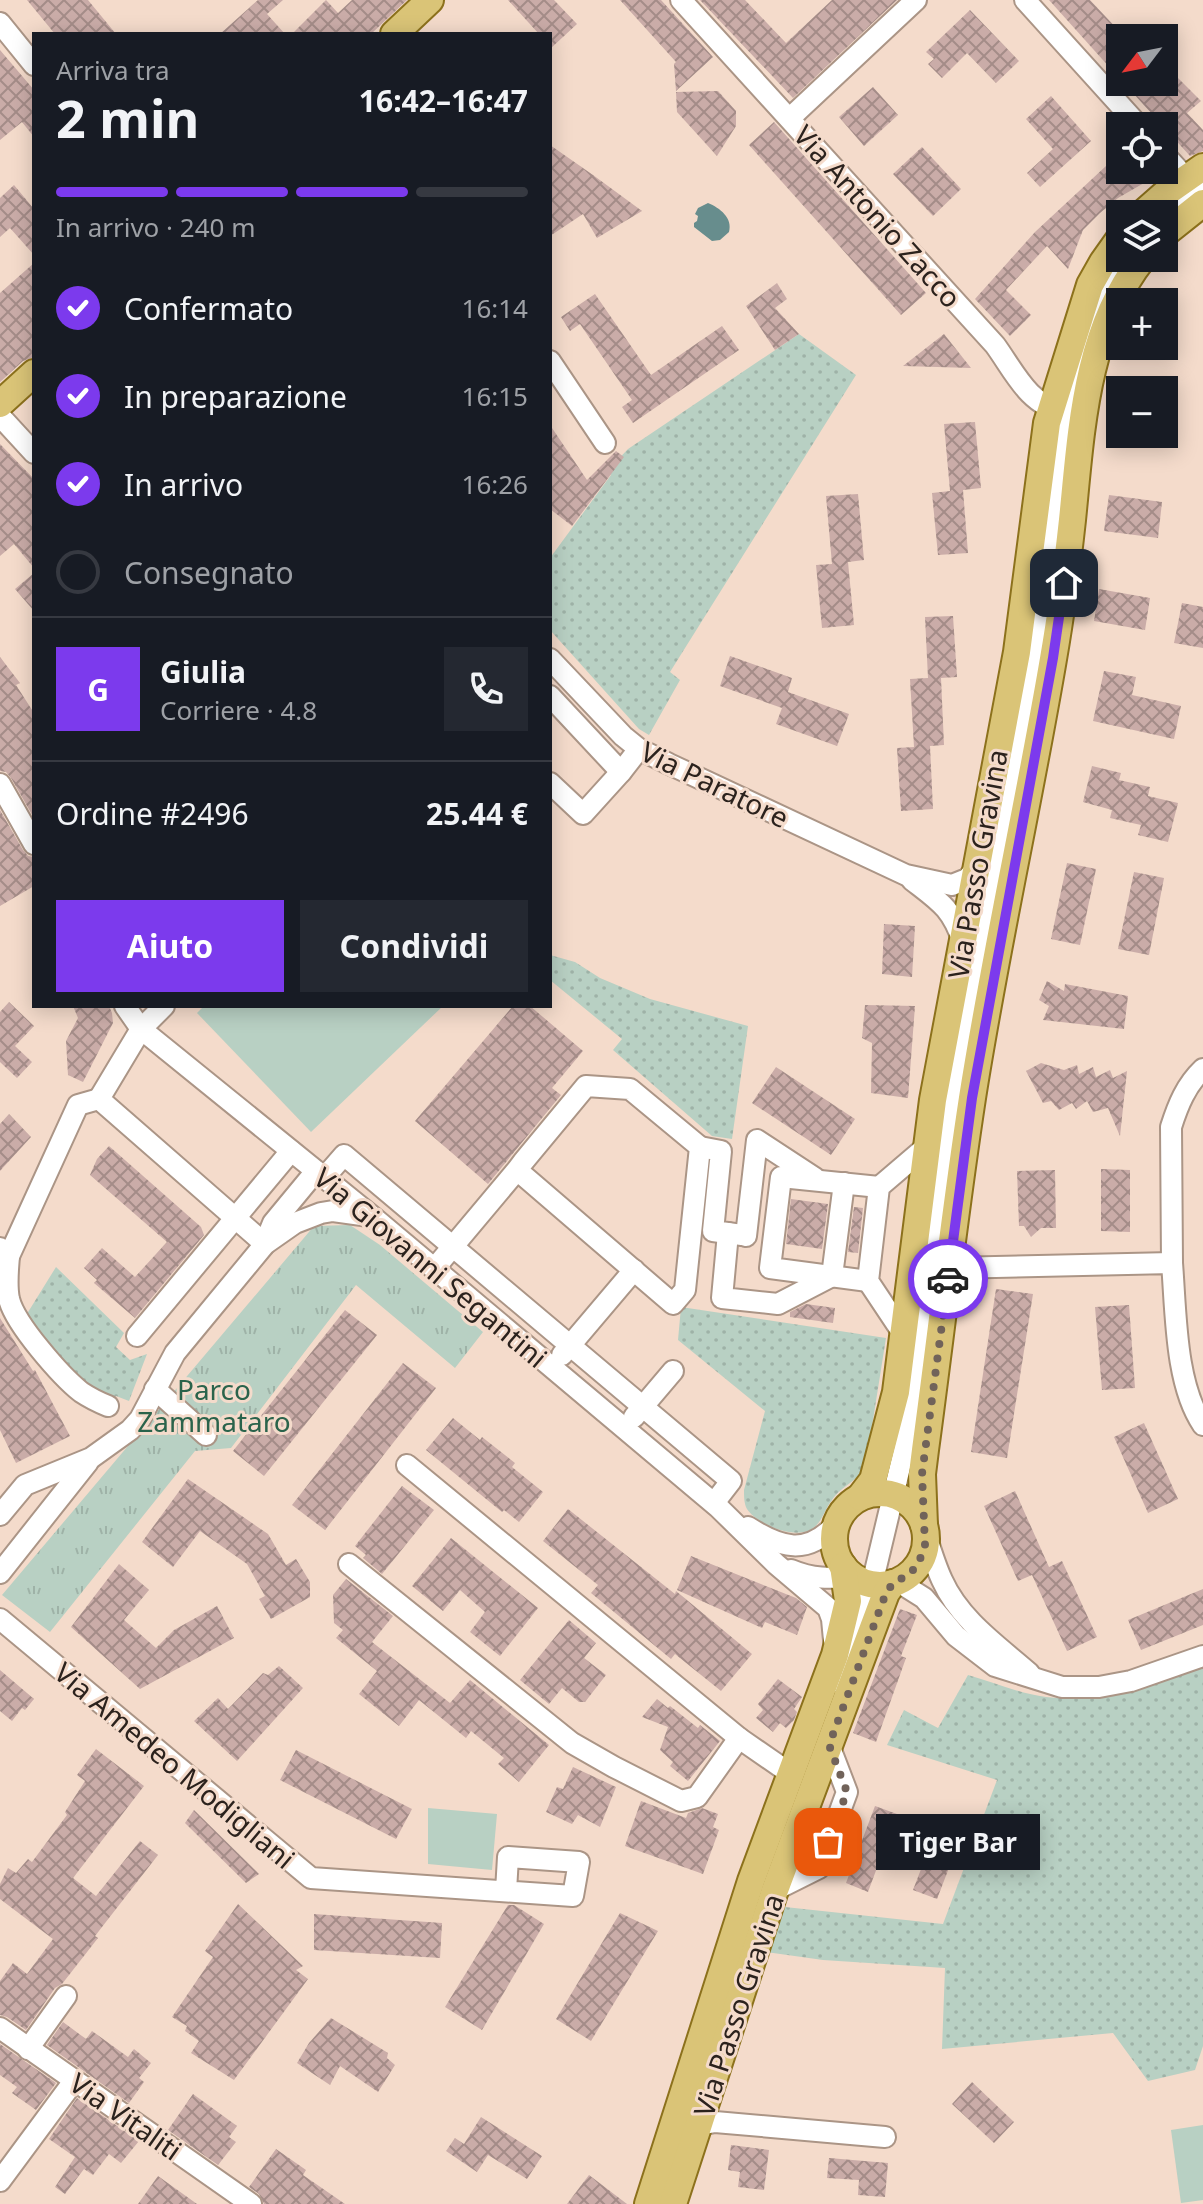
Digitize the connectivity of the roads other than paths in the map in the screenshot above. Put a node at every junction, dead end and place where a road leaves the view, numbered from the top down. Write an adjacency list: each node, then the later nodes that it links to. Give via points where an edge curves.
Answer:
1 (681, 0): 9 (street, Via Antonio Zacco)
2 (916, 0): 9 (street)
3 (1025, 0): 8 (street)
4 (423, 2): 6 (main road)
5 (0, 23): 7 (street)
6 (396, 32)
7 (32, 63)
8 (1126, 112)
9 (790, 118): 22 (street, Via Antonio Zacco, via 995,345 1037,402)
10 (1178, 164): 11 (street)
11 (1197, 177): 12 (main road); 13 (street)
12 (1163, 200)
13 (1176, 200)
14 (1203, 203): 15 (main road)
15 (1178, 223)
16 (1106, 258): 22 (main road, Via Passo Gravina, via 1090,285)
17 (1116, 272): 22 (street, via 1089,331)
18 (1134, 272): 22 (main road, Via Passo Gravina)
19 (552, 364): 24 (street)
20 (32, 375): 21 (main road)
21 (0, 404)
22 (1067, 411): 33 (main road, Via Passo Gravina, via 1044,447 1017,652); 57 (main road, Via Passo Gravina, via 1068,558 972,1098); 75 (street, via 1034,661 952,1105 910,1425)
23 (0, 416): 25 (street)
24 (605, 443)
25 (32, 451)
26 (552, 661): 28 (street, Via Paratore)
27 (552, 698): 29 (street)
28 (639, 749): 29 (street); 34 (street, Via Paratore)
29 (621, 772): 31 (street, via 583,814)
30 (0, 784): 32 (street)
31 (552, 785)
32 (32, 840)
33 (975, 870): 34 (street, Via Paratore, via 952,885); 35 (main road, Via Passo Gravina)
34 (906, 875): 35 (street, Via Paratore, via 945,906)
35 (963, 942): 41 (main road, Via Passo Gravina)
36 (126, 1008): 38 (street, Via Giovanni Segantini)
37 (162, 1008): 38 (street)
38 (141, 1029): 40 (street); 43 (street, Via Giovanni Segantini)
39 (1203, 1069): 56 (street, via 1188,1086 1171,1127)
40 (99, 1099): 49 (street); 55 (street, via 78,1105)
41 (927, 1146): 48 (street); 62 (main road, Via Passo Gravina)
42 (700, 1147): 44 (street, via 630,1089 586,1086); 51 (street, via 721,1151 713,1231); 59 (street, via 685,1290 673,1304)
43 (291, 1151): 45 (street, Via Giovanni Segantini); 49 (street)
44 (517, 1170): 54 (street); 59 (street)
45 (320, 1174): 50 (street, Via Giovanni Segantini); 53 (street, via 273,1223); 54 (street, via 344,1155)
46 (818, 1181): 47 (street); 51 (street, via 757,1140); 52 (street, via 781,1177)
47 (844, 1183): 48 (street); 60 (street)
48 (879, 1187): 61 (street)
49 (234, 1217): 53 (street); 63 (street)
50 (373, 1217): 53 (street, via 333,1211 308,1216); 58 (street, Via Giovanni Segantini)
51 (737, 1234): 52 (street); 60 (street, via 722,1298 778,1304)
52 (773, 1240): 60 (street, via 770,1268)
53 (265, 1244): 67 (street, via 175,1353)
54 (453, 1247): 58 (street); 64 (street)
55 (4, 1252): 68 (street, via 9,1299 20,1322 79,1390)
56 (1172, 1263): 57 (street); 70 (street, via 1182,1367 1187,1393)
57 (950, 1268): 80 (main road, Via Passo Gravina, via 923,1462)
58 (434, 1269): 65 (street, Via Giovanni Segantini)
59 (634, 1270): 64 (street)
60 (832, 1276): 61 (street)
61 (868, 1281): 62 (street)
62 (902, 1332): 76 (main road, Via Passo Gravina, via 896,1392 873,1480)
63 (137, 1336)
64 (570, 1346): 65 (street); 69 (street)
65 (552, 1367): 71 (street, Via Giovanni Segantini)
66 (673, 1371): 69 (street)
67 (155, 1389): 72 (street); 73 (street, via 130,1430)
68 (108, 1406)
69 (643, 1407): 71 (street); 77 (street, via 731,1481)
70 (1203, 1425)
71 (624, 1428): 77 (street, Via Giovanni Segantini)
72 (206, 1435)
73 (91, 1458): 78 (street, via 25,1485); 83 (street)
74 (407, 1465): 89 (street)
75 (894, 1495): 76 (main road); 80 (main road, via 915,1509); 84 (street)
76 (860, 1497): 79 (main road, Via Passo Gravina)
77 (716, 1505): 79 (street, Via Giovanni Segantini, via 790,1546 812,1543); 82 (street, Via Giovanni Segantini)
78 (0, 1515)
79 (836, 1524): 84 (main road, via 834,1546)
80 (924, 1528): 84 (main road, Via Passo Gravina, via 925,1545 908,1575); 88 (street, via 942,1582 960,1609)
81 (349, 1564): 89 (street, via 572,1743 681,1801 697,1797)
82 (776, 1564): 84 (street, via 810,1577); 86 (street, Via Giovanni Segantini, via 828,1608)
83 (0, 1573)
84 (867, 1578): 86 (main road, Via Passo Gravina, via 848,1601); 88 (street, via 924,1598 977,1654 995,1666); 96 (main road, Via Passo Gravina, via 886,1593 775,1890); 101 (street, via 837,1688 763,1887)
85 (0, 1619): 91 (street, Via Amedeo Modigliani, via 311,1878)
86 (835, 1655): 90 (main road, Via Passo Gravina)
87 (1203, 1656): 88 (street, via 1099,1687 1062,1687)
88 (1035, 1678)
89 (739, 1738): 90 (street)
90 (791, 1774): 100 (main road, Via Passo Gravina, via 751,1881)
91 (506, 1891)
92 (66, 1996): 94 (street)
93 (0, 2028): 94 (street, Via Vitaliti)
94 (28, 2049): 95 (street, Via Vitaliti)
95 (74, 2081): 98 (street); 99 (street, Via Vitaliti)
96 (699, 2125): 97 (street, via 715,2122); 102 (main road, Via Passo Gravina)
97 (885, 2137)
98 (0, 2181)
99 (251, 2204)
100 (648, 2204)
101 (661, 2204)
102 (673, 2204)

